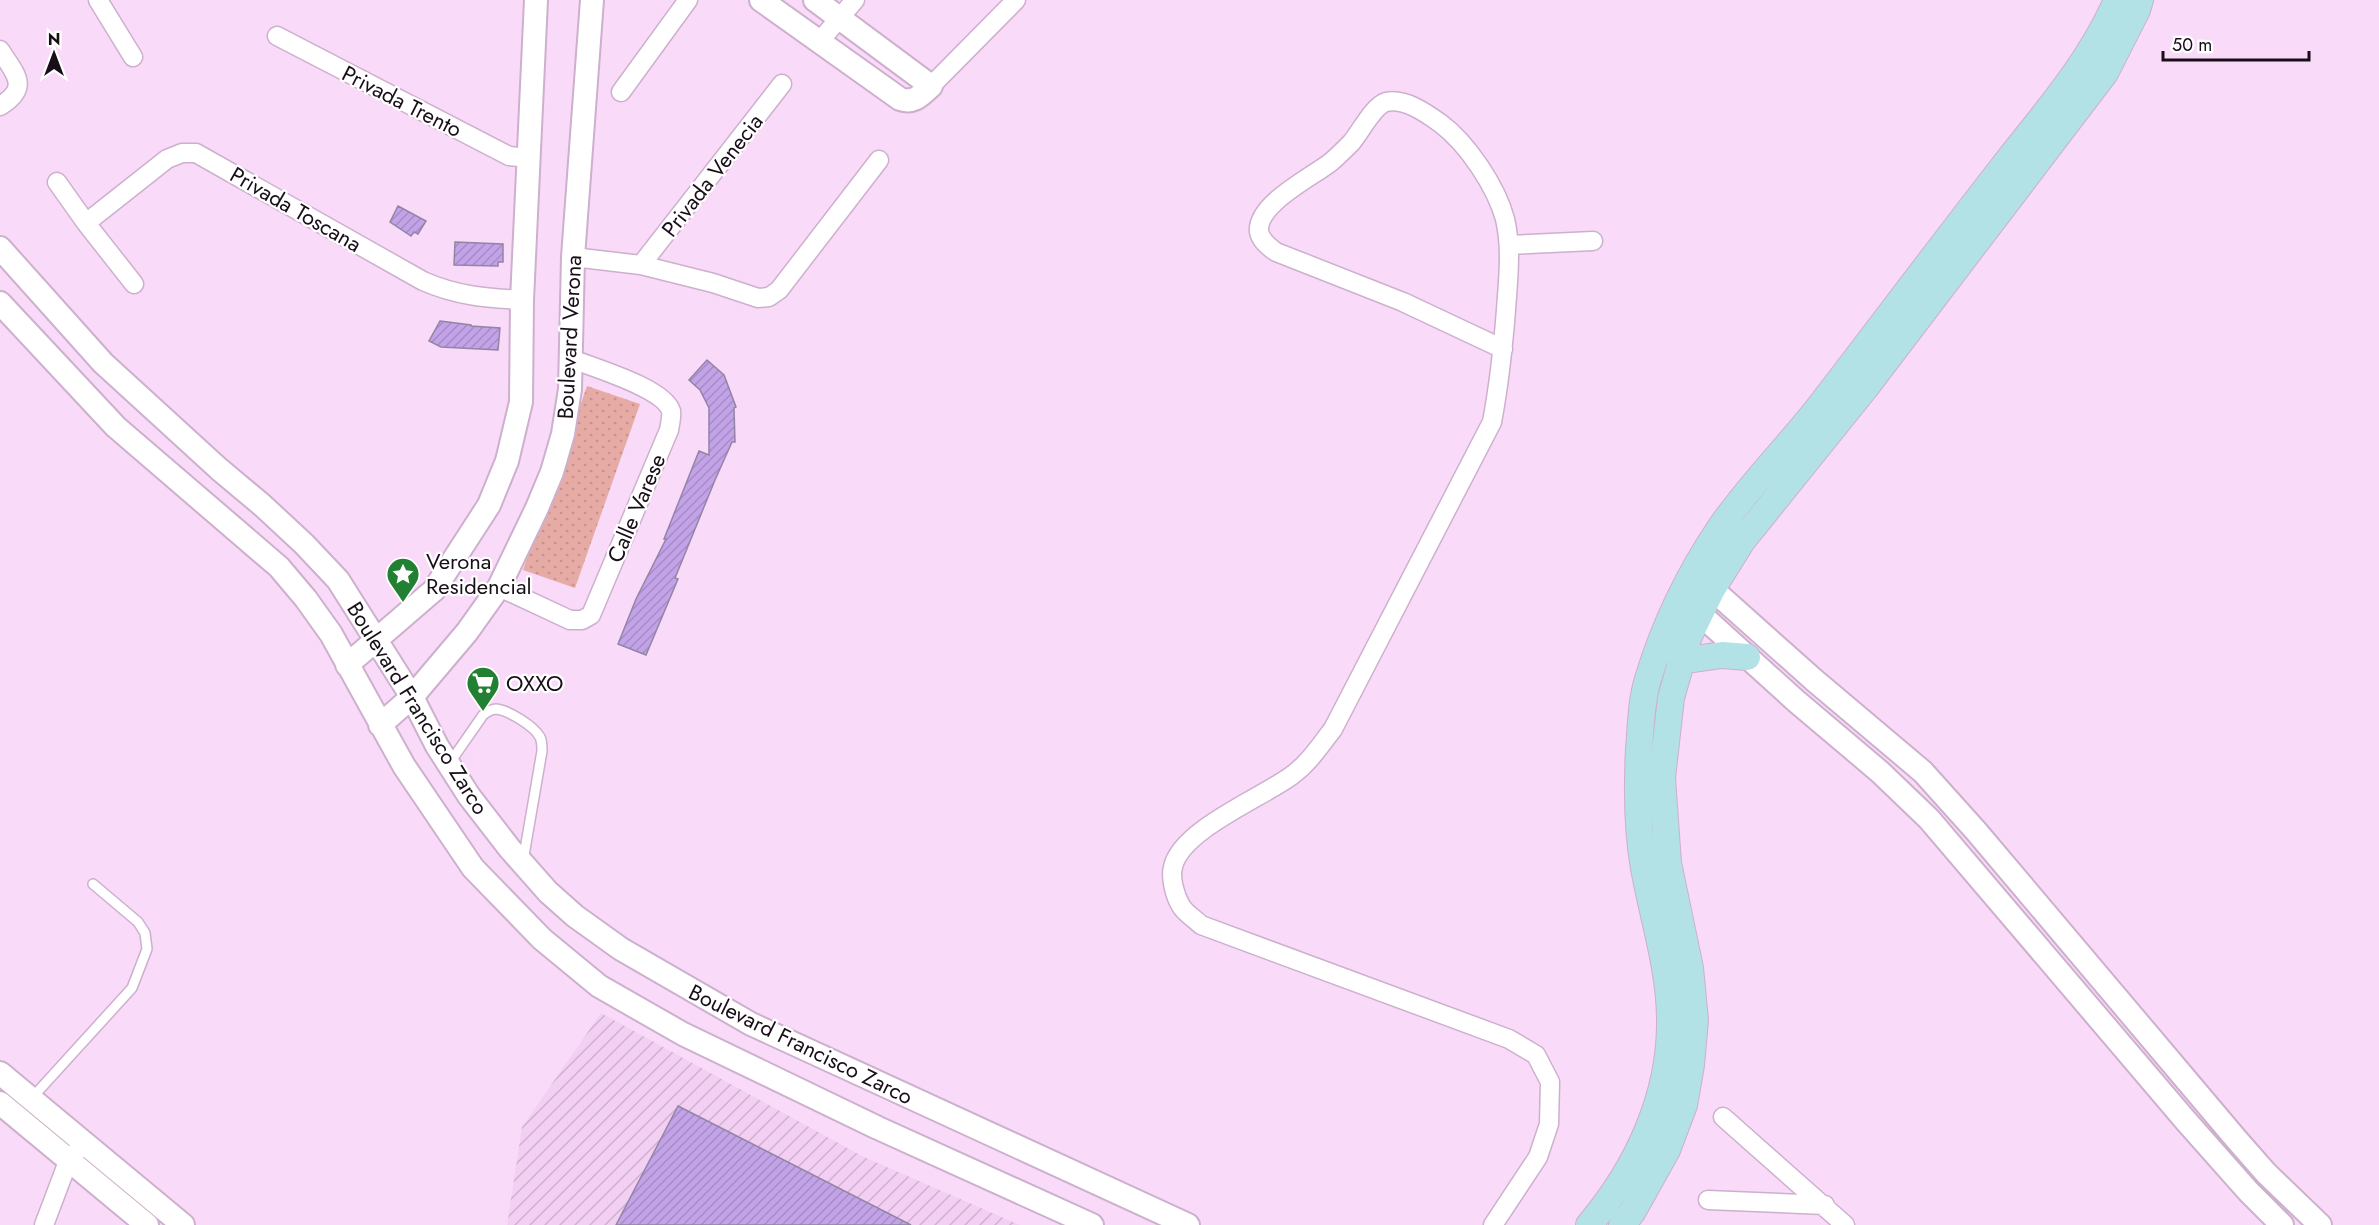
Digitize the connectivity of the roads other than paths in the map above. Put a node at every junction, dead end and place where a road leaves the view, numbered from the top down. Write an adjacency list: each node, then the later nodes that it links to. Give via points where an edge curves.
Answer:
1 (98, 0): 15 (street)
2 (537, 0): 20 (street, Boulevard Verona)
3 (592, 0): 28 (street, Boulevard Verona)
4 (688, 0): 18 (street)
5 (761, 0): 13 (street)
6 (814, 0): 11 (street)
7 (855, 0): 11 (street)
8 (1016, 0): 17 (street)
9 (2117, 0): 23 (main road, via 2070,83)
10 (2140, 0): 23 (main road, via 2105,74)
11 (837, 19): 13 (street); 17 (street)
12 (277, 36): 20 (street, Privada Trento, via 508,156)
13 (819, 42): 17 (street, via 900,99 915,100)
14 (0, 50): 19 (street, via 19,82 13,96)
15 (133, 57)
16 (782, 84): 29 (street, Privada Venecia)
17 (930, 86)
18 (621, 92)
19 (0, 106)
20 (529, 158): 31 (street, Boulevard Verona)
21 (879, 160): 29 (street, Privada Venecia, via 779,290 769,297 758,298)
22 (57, 182): 24 (street)
23 (1999, 192): 35 (main road, via 1721,526)
24 (86, 223): 30 (street); 31 (street, Privada Toscana, via 167,159 196,153 444,291)
25 (1593, 241): 26 (street)
26 (1509, 244): 33 (street); 33 (street, via 1504,217 1485,175 1453,133 1423,111 1396,102 1385,102 1377,108 1351,144 1271,204 1260,223 1259,234 1276,252 1403,302)
27 (0, 248): 38 (street, Boulevard Francisco Zarco, via 103,363 304,544 338,580)
28 (573, 257): 29 (street, Privada Venecia); 34 (street, Boulevard Verona)
29 (641, 266)
30 (134, 284)
31 (522, 300): 38 (street, Boulevard Verona, via 521,402 507,461 489,505 434,590)
32 (0, 303): 41 (street, Boulevard Francisco Zarco, via 116,427 279,567 331,634)
33 (1503, 349): 59 (street, via 1492,422 1333,729 1293,775 1193,838 1173,867 1174,888 1182,908 1201,925 1509,1039 1536,1055 1550,1082 1549,1124 1538,1156)
34 (572, 359): 36 (street, Boulevard Verona, via 563,434 552,472); 36 (street, Calle Varese, via 652,392 671,412 669,430 591,615 570,620)
35 (1701, 583): 37 (main road); 64 (street, via 1923,772 2237,1140)
36 (499, 587): 42 (street, Boulevard Verona)
37 (1689, 608): 39 (street); 40 (main road); 60 (main road, via 1664,631 1646,683 1637,777 1644,867 1665,972 1670,1020 1667,1061 1660,1098 1644,1140 1612,1197)
38 (376, 640): 41 (street, Boulevard Verona); 42 (street, Boulevard Francisco Zarco)
39 (1747, 657): 40 (main road, via 1722,655); 63 (street, via 1929,819 2186,1121)
40 (1680, 661): 61 (main road, via 1665,733 1662,778 1668,863 1690,968 1695,1020 1691,1065 1684,1105 1667,1150)
41 (347, 665): 43 (street, Boulevard Francisco Zarco)
42 (412, 697): 43 (street, Boulevard Verona); 44 (street, Boulevard Francisco Zarco)
43 (381, 725): 57 (street, Boulevard Francisco Zarco, via 473,868 542,939 599,986 683,1034)
44 (449, 764): 45 (street, Boulevard Francisco Zarco, via 469,796); 45 (lane, via 489,710 507,712 535,730 542,743)
45 (523, 863): 58 (street, Boulevard Francisco Zarco, via 566,908 621,949 751,1024)
46 (93, 884): 48 (lane, via 138,922 145,933 147,949 132,988)
47 (0, 1073): 48 (street)
48 (31, 1099): 51 (street)
49 (0, 1102): 51 (street)
50 (1723, 1117): 53 (street)
51 (76, 1151): 54 (street); 55 (street); 56 (street)
52 (1708, 1200): 53 (street)
53 (1825, 1205): 62 (street)
54 (44, 1225)
55 (147, 1225)
56 (183, 1225)
57 (1092, 1225)
58 (1188, 1225)
59 (1493, 1225)
60 (1589, 1225)
61 (1622, 1225)
62 (1845, 1225)
63 (2282, 1225)
64 (2320, 1225)

